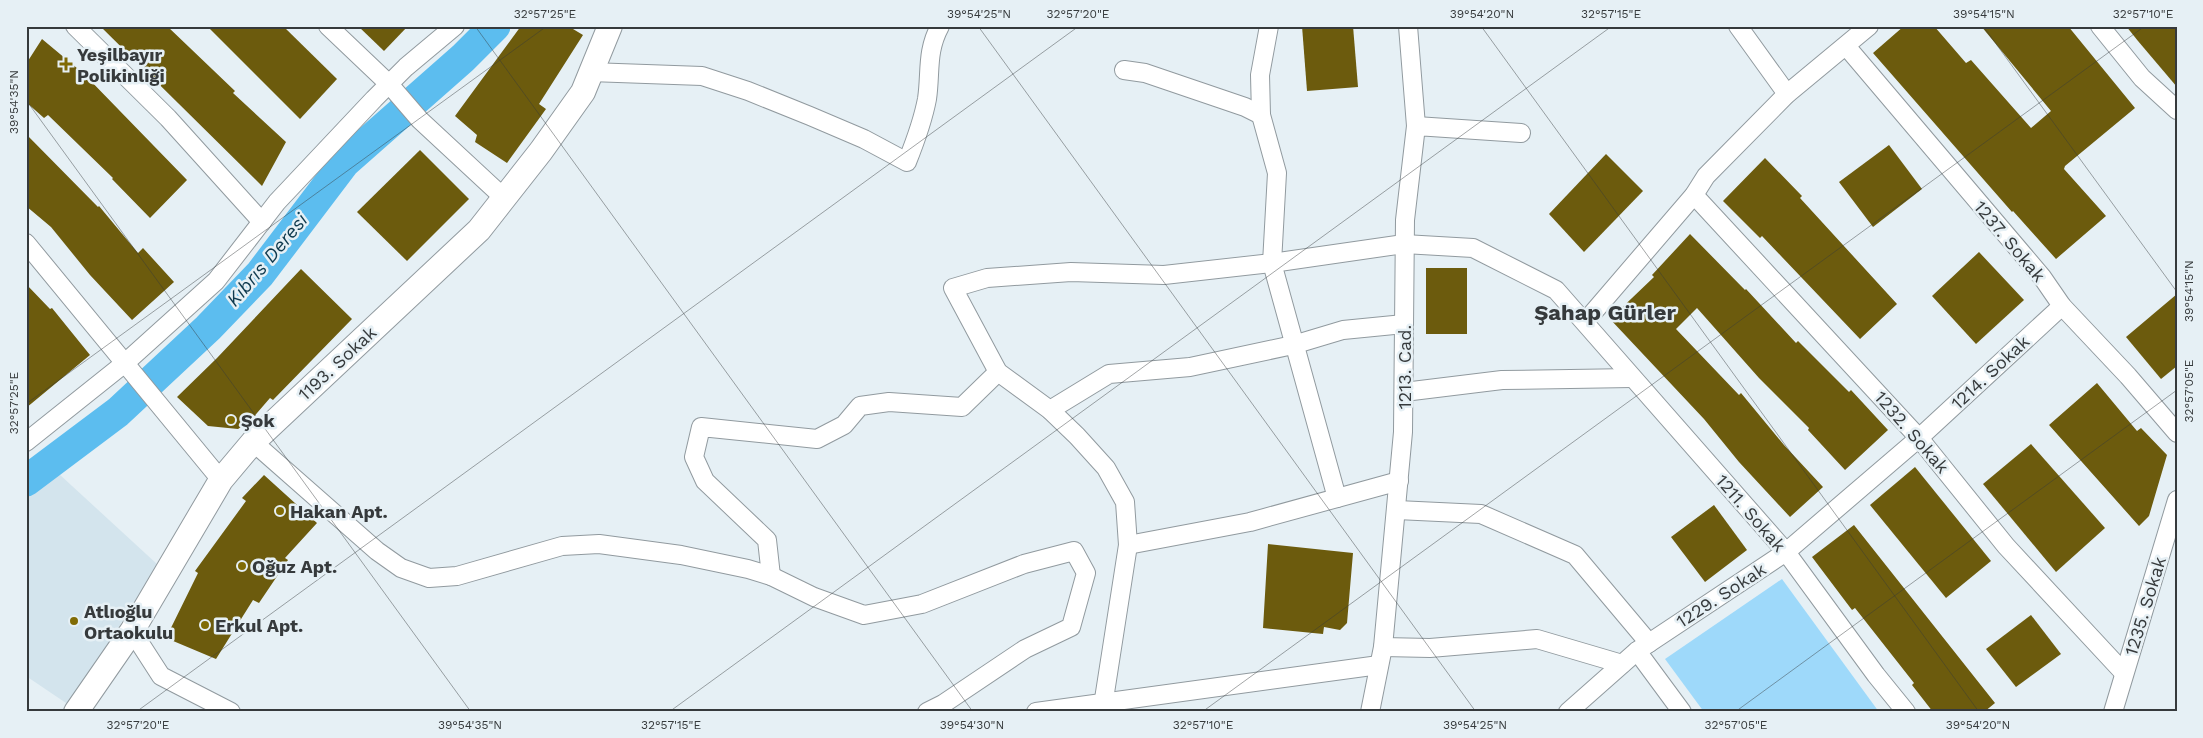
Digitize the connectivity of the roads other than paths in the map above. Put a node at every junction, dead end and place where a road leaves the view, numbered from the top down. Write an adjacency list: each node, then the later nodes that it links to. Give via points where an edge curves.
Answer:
1 (75, 26): 22 (street, via 168,118)
2 (328, 26): 14 (street)
3 (455, 26): 14 (street)
4 (610, 26): 13 (street, 1193. Sokak)
5 (940, 26): 13 (street, via 933,39 927,98 907,162 810,116 702,76)
6 (1269, 26): 17 (street, via 1260,75)
7 (1408, 26): 18 (street, 1213. Cad.)
8 (1738, 26): 15 (street)
9 (1869, 26): 11 (street)
10 (2100, 26): 16 (street, via 2142,78)
11 (1846, 46): 15 (street); 26 (street, 1237. Sokak, via 2042,277)
12 (1124, 70): 17 (street, via 1145,73)
13 (590, 72): 21 (street, 1193. Sokak, via 583,92 567,117)
14 (390, 85): 21 (street, via 420,120); 22 (street, via 277,202)
15 (1787, 94): 20 (street, via 1706,176)
16 (2177, 110)
17 (1261, 115): 25 (street, via 1276,173)
18 (1416, 126): 19 (street); 24 (street, 1213. Cad.)
19 (1521, 133)
20 (1694, 195): 27 (street); 36 (street, 1232. Sokak)
21 (504, 198): 38 (street, 1193. Sokak, via 479,230)
22 (262, 222): 30 (street, via 216,281)
23 (26, 243): 30 (street)
24 (1404, 244): 25 (street, 1211. Sokak); 27 (street, 1211. Sokak, via 1473,248 1556,290); 28 (street, 1213. Cad.)
25 (1272, 263): 29 (street); 31 (street, 1211. Sokak, via 1164,275 1071,272 987,278 952,288)
26 (2062, 306): 35 (street, 1237. Sokak); 36 (street, 1214. Sokak)
27 (1585, 322): 32 (street, 1211. Sokak)
28 (1404, 324): 29 (street, via 1343,330); 33 (street, 1213. Cad.)
29 (1293, 345): 34 (street, via 1190,367 1109,374); 41 (street)
30 (125, 363): 37 (street); 39 (street)
31 (998, 372): 34 (street); 46 (street, via 962,407 889,402 860,406 844,425 817,439 701,427 694,457 705,481 767,540)
32 (1632, 378): 33 (street, via 1502,380); 45 (street, 1211. Sokak)
33 (1404, 392): 40 (street, 1213. Cad.)
34 (1050, 410): 44 (street, via 1106,468 1125,502)
35 (2177, 433)
36 (1919, 438): 45 (street, 1229. Sokak); 52 (street, 1232. Sokak, via 2006,546)
37 (26, 442)
38 (253, 442): 39 (street, 1193. Sokak); 46 (street, via 377,551 401,568 429,578 457,576 562,546 599,544 681,555)
39 (221, 480): 47 (street, 1193. Sokak)
40 (1399, 481): 41 (street); 43 (street, 1213. Cad.)
41 (1337, 498): 44 (street, via 1250,522)
42 (2177, 500): 52 (street, 1235. Sokak)
43 (1397, 510): 48 (street, 1213. Cad.); 49 (street, via 1481,514 1575,555)
44 (1128, 546): 53 (street)
45 (1786, 552): 49 (street, 1229. Sokak); 61 (street, 1211. Sokak)
46 (771, 576): 56 (street, via 814,598 864,615 922,604 1024,564 1074,551 1086,573 1070,627 1025,649)
47 (132, 631): 54 (street, 1193. Sokak); 55 (street, via 161,676)
48 (1383, 647): 50 (street, via 1430,648 1537,640); 51 (street, 1213. Cad.)
49 (1643, 647): 50 (street, 1229. Sokak); 60 (street)
50 (1622, 664): 59 (street, 1229. Sokak)
51 (1379, 665): 53 (street); 58 (street, 1213. Cad.)
52 (2124, 673): 62 (street, 1235. Sokak)
53 (1103, 708): 57 (street)
54 (76, 712)
55 (231, 712)
56 (926, 712)
57 (1036, 712)
58 (1370, 712)
59 (1568, 712)
60 (1682, 712)
61 (1906, 712)
62 (2113, 712)

